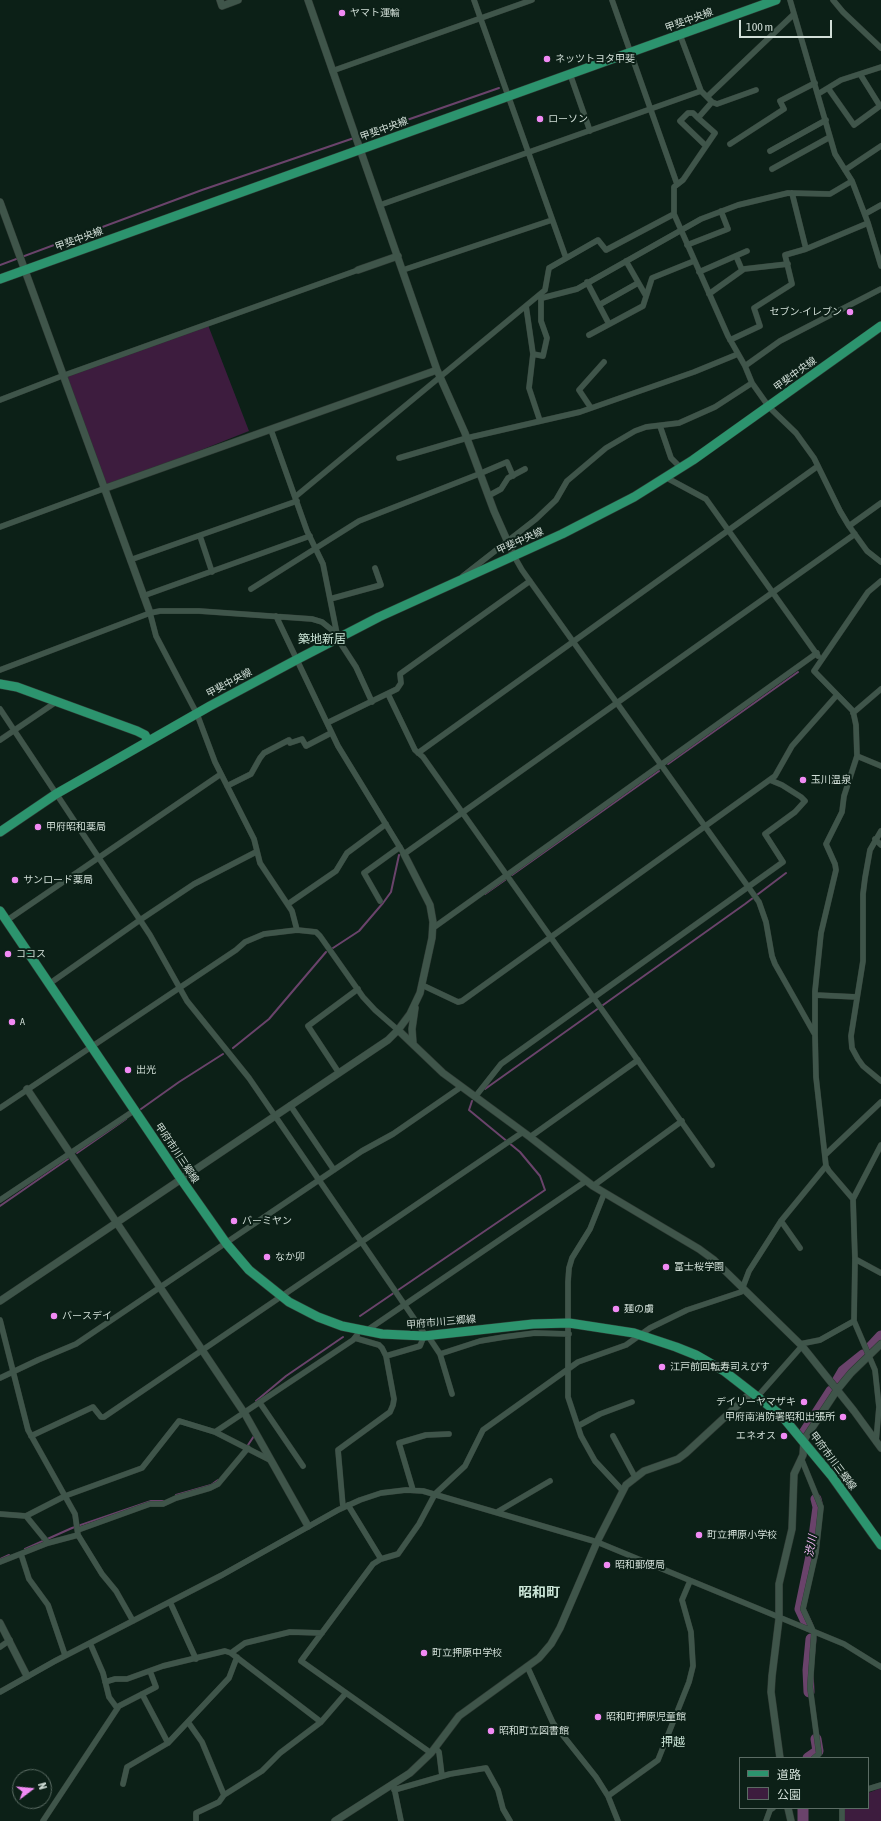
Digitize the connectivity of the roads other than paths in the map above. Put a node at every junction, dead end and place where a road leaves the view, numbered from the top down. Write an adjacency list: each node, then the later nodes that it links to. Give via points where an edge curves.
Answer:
1 (220, 0): 2 (street, via 222,6)
2 (238, 0)
3 (308, 0): 16 (street)
4 (474, 0): 11 (street)
5 (532, 0): 11 (street)
6 (612, 0): 14 (street)
7 (776, 0): 12 (main road, 甲斐中央線)
8 (790, 0): 10 (street)
9 (833, 0): 13 (street)
10 (794, 14): 19 (street); 24 (street)
11 (480, 18): 16 (street); 25 (street)
12 (680, 35): 14 (main road, 甲斐中央線); 22 (street)
13 (881, 47)
14 (631, 52): 17 (main road, 甲斐中央線); 27 (street)
15 (881, 68): 18 (street)
16 (332, 71): 35 (street)
17 (570, 74): 25 (main road, 甲斐中央線); 30 (street)
18 (860, 74): 20 (street, via 840,80); 20 (street, via 880,106 854,125)
19 (815, 83): 23 (street); 32 (street, via 780,101 784,109)
20 (828, 88): 23 (street)
21 (756, 90): 26 (street, via 717,104)
22 (701, 91): 24 (street); 27 (street)
23 (818, 94): 29 (street)
24 (708, 96): 26 (street)
25 (508, 97): 35 (main road, 甲斐中央線); 37 (street)
26 (712, 102): 28 (street)
27 (651, 109): 30 (street); 41 (street)
28 (698, 118): 33 (street, via 715,133); 33 (street, via 693,113 680,121)
29 (826, 120): 31 (street); 36 (street)
30 (590, 131): 37 (street)
31 (830, 137): 38 (street); 39 (street, via 835,154)
32 (730, 144)
33 (706, 146): 41 (street, via 683,180)
34 (881, 146): 39 (street)
35 (359, 150): 44 (street); 62 (main road, 甲斐中央線)
36 (770, 151)
37 (528, 153): 44 (street); 49 (street)
38 (772, 169)
39 (845, 170): 40 (street)
40 (852, 181): 42 (street, via 830,194); 48 (street)
41 (677, 184): 47 (street, via 674,187)
42 (792, 193): 46 (street); 53 (street)
43 (0, 202): 62 (street)
44 (380, 205): 55 (street)
45 (881, 205): 48 (street)
46 (721, 211): 51 (street); 52 (street, via 728,229)
47 (674, 214): 51 (street); 57 (street, via 606,250 598,240)
48 (865, 214): 50 (street)
49 (552, 220): 57 (street); 64 (street)
50 (868, 223): 53 (street); 61 (street)
51 (681, 231): 52 (street); 58 (street)
52 (687, 246): 59 (street)
53 (806, 249): 60 (street, via 785,255)
54 (747, 251): 56 (street)
55 (398, 256): 63 (street); 64 (street)
56 (736, 256): 65 (street); 66 (street)
57 (566, 258): 72 (street, via 549,268 545,290)
58 (626, 261): 68 (street); 69 (street)
59 (694, 261): 66 (street); 73 (street, via 652,278)
60 (788, 264): 65 (street); 79 (street, via 792,284 754,308 760,326)
61 (881, 266)
62 (24, 270): 67 (main road, 甲斐中央線); 85 (street)
63 (358, 270): 85 (street)
64 (403, 270): 84 (street)
65 (742, 270): 71 (street)
66 (699, 272): 71 (street)
67 (0, 279)
68 (588, 282): 72 (street, via 577,289); 74 (street)
69 (638, 283): 73 (street); 74 (street)
70 (881, 289): 83 (street, via 780,341)
71 (709, 294): 79 (street)
72 (541, 296): 75 (street); 80 (street, via 542,321 548,338 543,356)
73 (646, 296): 76 (street, via 643,306)
74 (599, 305): 76 (street)
75 (526, 306): 80 (street); 84 (street)
76 (609, 324): 78 (street)
77 (880, 330): 88 (main road, 甲斐中央線)
78 (589, 335)
79 (730, 340): 81 (street)
80 (533, 354): 90 (street, via 529,388)
81 (738, 354): 83 (street); 89 (street)
82 (604, 362): 89 (street, via 579,390)
83 (745, 366): 86 (street)
84 (438, 373): 92 (street); 93 (street); 103 (street)
85 (62, 376): 87 (street); 101 (street)
86 (752, 383): 88 (street); 91 (street, via 715,407 679,423)
87 (0, 400)
88 (769, 407): 95 (street, via 796,433); 96 (main road, 甲斐中央線)
89 (591, 408): 90 (street)
90 (540, 421): 93 (street)
91 (660, 426): 96 (street, via 671,458); 111 (street, via 635,431 606,448 567,481 556,500)
92 (271, 430): 101 (street); 103 (street)
93 (467, 438): 94 (street); 98 (street)
94 (398, 458)
95 (818, 466): 105 (street); 107 (street)
96 (681, 468): 100 (main road, 甲斐中央線)
97 (525, 469): 99 (street)
98 (479, 474): 99 (street, via 507,462); 102 (street); 112 (street, via 359,520)
99 (513, 476): 102 (street)
100 (667, 478): 107 (street, via 706,499); 113 (main road, 甲斐中央線, via 603,514)
101 (103, 490): 106 (street); 114 (street)
102 (488, 496): 111 (street)
103 (296, 499): 109 (street); 110 (street)
104 (881, 503): 105 (street)
105 (849, 526): 108 (street)
106 (0, 527)
107 (729, 530): 122 (street); 128 (street)
108 (855, 534): 115 (street, via 867,551); 122 (street)
109 (200, 536): 114 (street); 117 (street)
110 (310, 536): 112 (street); 117 (street)
111 (507, 541): 113 (street); 120 (street)
112 (316, 548): 121 (street); 124 (street, via 323,564)
113 (514, 556): 118 (street); 120 (main road, 甲斐中央線)
114 (130, 560): 123 (street)
115 (881, 562)
116 (375, 568): 124 (street, via 381,585)
117 (212, 572): 123 (street)
118 (530, 580): 128 (street); 135 (street, via 400,674 401,683)
119 (881, 581): 131 (street, via 868,592)
120 (456, 582): 127 (main road, 甲斐中央線)
121 (251, 589)
122 (774, 592): 129 (street); 139 (street)
123 (143, 596): 125 (street)
124 (330, 600): 127 (street)
125 (150, 613): 126 (street, via 199,611); 132 (street); 142 (street, via 156,636)
126 (276, 616): 127 (street, via 316,620 328,626); 130 (street)
127 (337, 638): 130 (main road, 甲斐中央線); 138 (street, via 356,667)
128 (574, 641): 139 (street); 148 (street)
129 (816, 653): 131 (street); 150 (street)
130 (296, 660): 142 (main road, 甲斐中央線); 143 (street)
131 (821, 660): 136 (street, via 814,671)
132 (0, 670)
133 (0, 684): 137 (main road, via 17,687)
134 (881, 689): 141 (street)
135 (388, 694): 138 (street); 148 (street)
136 (837, 695): 141 (street); 153 (street, via 792,746 775,776)
137 (56, 702): 144 (street); 147 (main road, via 137,730 145,735)
138 (372, 702): 143 (street)
139 (618, 703): 150 (street); 156 (street)
140 (0, 709): 144 (street)
141 (853, 713): 149 (street)
142 (196, 714): 147 (main road, 甲斐中央線); 152 (street)
143 (327, 723): 145 (street)
144 (14, 731): 146 (street); 155 (street)
145 (331, 732): 154 (street, via 306,746 302,739 290,743 289,740 264,753 251,774); 157 (street)
146 (0, 740)
147 (148, 741): 155 (main road, 甲斐中央線)
148 (418, 753): 156 (street, via 423,756)
149 (857, 756): 151 (street); 181 (street, via 844,796 842,812 826,844 836,870 821,933)
150 (662, 764): 158 (street); 167 (street)
151 (881, 766)
152 (221, 774): 154 (street); 166 (street)
153 (770, 780): 158 (street); 168 (street, via 805,801 795,812 765,834 783,862)
154 (227, 786): 164 (street, via 254,839)
155 (56, 794): 160 (main road, 甲斐中央線); 166 (street)
156 (463, 813): 165 (street); 167 (street)
157 (386, 824): 163 (street); 170 (street, via 347,853 336,871)
158 (705, 826): 168 (street); 176 (street)
159 (881, 831): 161 (street)
160 (0, 832)
161 (875, 840): 162 (street); 182 (street, via 870,850 863,889 863,961)
162 (881, 845)
163 (400, 847): 165 (street); 169 (street, via 364,873)
164 (256, 852): 170 (street, via 260,863); 172 (street, via 194,884)
165 (404, 854): 174 (street, via 430,905)
166 (98, 857): 172 (street); 173 (street)
167 (506, 876): 174 (street); 176 (street)
168 (749, 887): 183 (street); 186 (street, via 763,912 775,964)
169 (380, 901)
170 (288, 904): 175 (street)
171 (0, 911): 173 (main road, 甲府市川三郷線)
172 (140, 920): 177 (street); 179 (street)
173 (6, 921): 177 (main road, 甲府市川三郷線)
174 (433, 928): 178 (street)
175 (297, 930): 179 (street, via 256,937); 180 (street, via 316,932)
176 (551, 936): 178 (street, via 458,1002); 183 (street)
177 (49, 984): 188 (main road, 甲府市川三郷線)
178 (422, 985): 184 (street)
179 (179, 987): 188 (street); 199 (street, via 187,1002 249,1078)
180 (358, 989): 185 (street, via 375,1010); 190 (street, via 308,1026)
181 (815, 995): 182 (street); 186 (street)
182 (857, 997): 191 (street, via 851,1036 852,1048 863,1066)
183 (594, 998): 189 (street); 194 (street, via 501,1064)
184 (416, 1004): 185 (street); 187 (street, via 412,1029)
185 (398, 1030): 187 (street); 190 (street, via 388,1040)
186 (815, 1034): 205 (street, via 816,1077)
187 (413, 1044): 192 (street)
188 (91, 1046): 193 (street); 198 (main road, 甲府市川三郷線)
189 (638, 1060): 200 (street); 202 (street)
190 (339, 1073): 196 (street)
191 (881, 1080)
192 (461, 1087): 194 (street); 208 (street, via 393,1134)
193 (27, 1089): 197 (street); 204 (street)
194 (475, 1097): 201 (street)
195 (881, 1102): 205 (street)
196 (290, 1105): 199 (street); 208 (street)
197 (0, 1108)
198 (135, 1110): 204 (street); 209 (main road, 甲府市川三郷線)
199 (274, 1116): 209 (street); 210 (street)
200 (682, 1122): 206 (street); 212 (street)
201 (522, 1132): 202 (street); 218 (street)
202 (530, 1137): 211 (street)
203 (881, 1145): 214 (street)
204 (70, 1153): 215 (street); 217 (street)
205 (825, 1155): 207 (street)
206 (712, 1165)
207 (826, 1166): 214 (street); 216 (street)
208 (334, 1170): 210 (street)
209 (181, 1179): 217 (street); 219 (main road, 甲府市川三郷線)
210 (318, 1180): 218 (street); 219 (street)
211 (586, 1181): 212 (street); 227 (street)
212 (593, 1186): 213 (street)
213 (604, 1194): 224 (street, via 699,1249); 230 (street, via 590,1229 572,1258 568,1282)
214 (853, 1199): 221 (street)
215 (0, 1200)
216 (781, 1221): 220 (street); 224 (street, via 749,1272)
217 (117, 1222): 223 (street); 226 (street)
218 (360, 1242): 225 (street); 227 (street)
219 (226, 1243): 223 (street); 225 (main road, 甲府市川三郷線, via 249,1270)
220 (800, 1248)
221 (855, 1259): 222 (street); 229 (street)
222 (881, 1273)
223 (161, 1287): 238 (street); 243 (street, via 76,1344)
224 (743, 1288): 233 (street, via 741,1292 687,1310); 237 (street)
225 (281, 1296): 231 (main road, 甲府市川三郷線, via 318,1317); 238 (street)
226 (0, 1301)
227 (405, 1305): 231 (street); 234 (street)
228 (0, 1320): 243 (street)
229 (854, 1321): 237 (street, via 820,1340); 241 (street)
230 (569, 1323): 232 (street); 233 (main road, 甲府市川三郷線); 234 (main road, 甲府市川三郷線, via 533,1324)
231 (363, 1331): 234 (main road, 甲府市川三郷線); 235 (street)
232 (569, 1334): 239 (street, via 535,1333 504,1337 480,1341); 242 (street)
233 (640, 1334): 242 (street, via 626,1345 578,1362); 247 (main road, 甲府市川三郷線, via 696,1355)
234 (426, 1336): 239 (street); 240 (street, via 420,1346)
235 (355, 1338): 240 (street, via 380,1345); 249 (street)
236 (881, 1344): 241 (street)
237 (801, 1345): 245 (street); 247 (street)
238 (203, 1349): 250 (street); 254 (street, via 104,1417 92,1407)
239 (440, 1354): 246 (street)
240 (386, 1356): 269 (street, via 394,1399 390,1412 338,1450)
241 (868, 1356): 245 (street); 257 (street, via 875,1370 878,1386)
242 (569, 1368): 251 (street, via 568,1397); 267 (street, via 483,1430 465,1466)
243 (13, 1372): 244 (street); 254 (street)
244 (0, 1378)
245 (838, 1390): 256 (street); 257 (street)
246 (452, 1394)
247 (755, 1394): 256 (main road, 甲府市川三郷線, via 782,1416); 263 (street, via 678,1459)
248 (632, 1402): 251 (street, via 600,1414)
249 (260, 1403): 250 (street); 262 (street)
250 (245, 1414): 252 (street); 261 (street)
251 (578, 1426): 266 (street, via 596,1461)
252 (215, 1432): 258 (street); 268 (street, via 180,1421 142,1468)
253 (449, 1434): 265 (street, via 426,1435 399,1443)
254 (31, 1436): 268 (street)
255 (613, 1436): 263 (street)
256 (804, 1440): 260 (street); 277 (main road, 甲府市川三郷線)
257 (876, 1442): 259 (street)
258 (248, 1448): 261 (street); 274 (street, via 218,1484 210,1488 163,1504 150,1504)
259 (881, 1448)
260 (801, 1458): 283 (street, via 794,1474 792,1529 779,1584); 287 (street, via 821,1507 816,1552 803,1609)
261 (270, 1460): 273 (street)
262 (303, 1466)
263 (634, 1477): 266 (street)
264 (550, 1481): 270 (street)
265 (413, 1490): 267 (street); 269 (street, via 381,1493)
266 (623, 1491): 275 (street)
267 (435, 1494): 270 (street); 279 (street, via 419,1524 398,1554)
268 (65, 1496): 272 (street); 274 (street, via 75,1514)
269 (345, 1506): 273 (street); 279 (street)
270 (497, 1512): 275 (street)
271 (0, 1514): 272 (street)
272 (26, 1516): 276 (street)
273 (308, 1526): 282 (street)
274 (78, 1532): 276 (street); 284 (street)
275 (597, 1542): 281 (street); 294 (street, via 560,1628 551,1644)
276 (48, 1543): 278 (street)
277 (881, 1544)
278 (21, 1554): 280 (street); 291 (street, via 29,1579 48,1605)
279 (381, 1559): 286 (street, via 373,1564)
280 (0, 1562)
281 (690, 1581): 283 (street); 315 (street, via 682,1600 691,1632 693,1666 685,1695 658,1760)
282 (170, 1602): 284 (street); 293 (street)
283 (779, 1619): 287 (street); 308 (street, via 771,1692)
284 (133, 1621): 289 (street)
285 (0, 1623): 288 (street)
286 (322, 1633): 292 (street, via 290,1632 245,1643); 300 (street, via 301,1661)
287 (814, 1633): 295 (street, via 844,1644); 307 (street, via 810,1687)
288 (10, 1640): 290 (street); 297 (street)
289 (90, 1643): 291 (street); 298 (street)
290 (0, 1647)
291 (65, 1655): 297 (street)
292 (234, 1655): 293 (street, via 225,1651); 303 (street, via 229,1678); 304 (street)
293 (196, 1659): 296 (street)
294 (528, 1666): 306 (street, via 467,1709); 315 (street, via 552,1723 596,1777)
295 (881, 1667)
296 (150, 1671): 298 (street, via 127,1679); 301 (street, via 156,1687)
297 (27, 1676): 299 (street)
298 (105, 1682): 302 (street)
299 (0, 1692)
300 (346, 1693): 304 (street); 306 (street)
301 (142, 1694): 302 (street); 305 (street)
302 (117, 1708): 319 (street)
303 (188, 1722): 305 (street); 314 (street, via 202,1742)
304 (321, 1722): 314 (street, via 280,1753 262,1771)
305 (168, 1743): 310 (street, via 127,1767)
306 (433, 1750): 309 (street, via 439,1752); 312 (street)
307 (822, 1756)
308 (780, 1757)
309 (442, 1776): 312 (street); 323 (street, via 486,1768)
310 (123, 1784)
311 (881, 1785): 313 (street)
312 (394, 1787): 321 (street); 322 (street)
313 (869, 1789)
314 (224, 1795): 320 (street, via 219,1802 196,1814)
315 (608, 1796): 324 (street)
316 (772, 1809): 325 (street)
317 (788, 1809): 326 (street)
318 (842, 1809): 327 (street)
319 (43, 1821)
320 (196, 1821)
321 (335, 1821)
322 (400, 1821)
323 (510, 1821)
324 (618, 1821)
325 (766, 1821)
326 (791, 1821)
327 (842, 1821)

